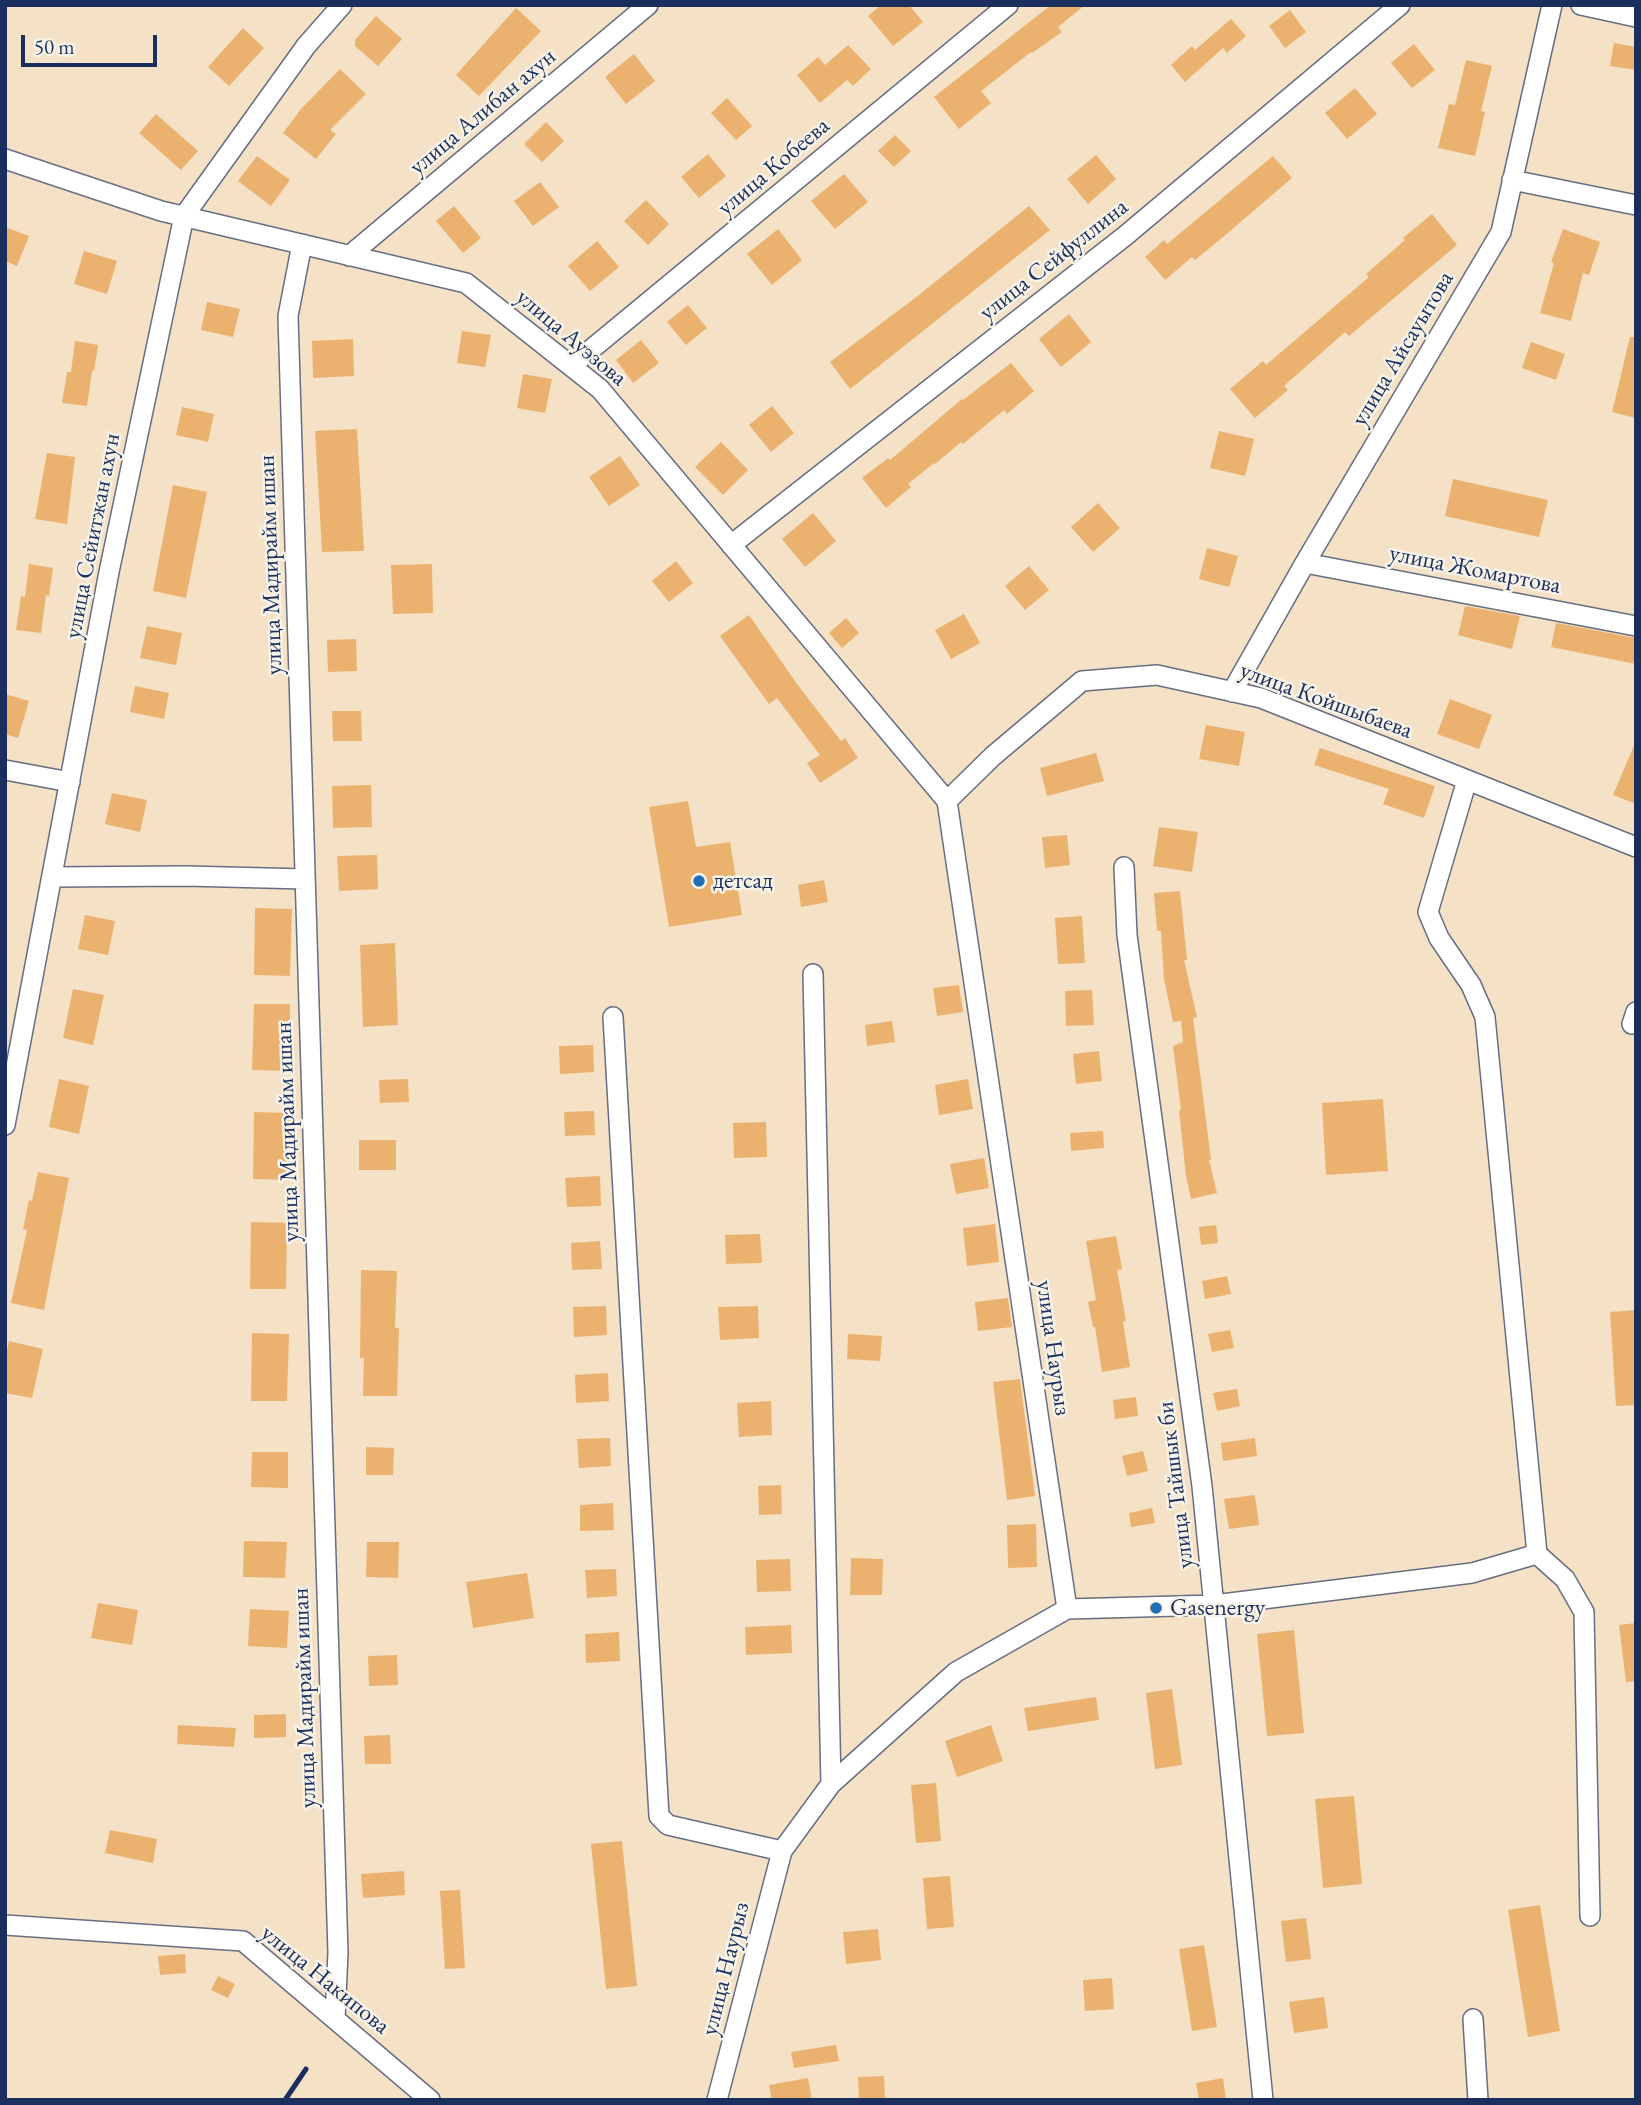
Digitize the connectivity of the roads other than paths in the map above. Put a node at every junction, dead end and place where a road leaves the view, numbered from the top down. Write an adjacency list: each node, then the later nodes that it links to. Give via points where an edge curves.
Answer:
1 (342, 5): 11 (street, улица Сейитжан ахун, via 306,46)
2 (648, 5): 13 (street, улица Алибан ахун)
3 (1008, 5): 14 (street, улица Кобеева)
4 (1400, 5): 15 (street, улица Сейфуллина, via 1125,236)
5 (1552, 5): 9 (street, улица Айсауытова)
6 (1581, 5): 7 (street)
7 (1636, 17)
8 (5, 159): 11 (street, улица Ауэзова)
9 (1512, 180): 10 (street); 16 (street, улица Айсауытова, via 1501,232)
10 (1636, 205)
11 (184, 216): 12 (street, улица Ауэзова); 21 (street, улица Сейитжан ахун)
12 (302, 244): 13 (street, улица Ауэзова); 26 (street, улица Мадирайм ишан, via 288,316)
13 (349, 256): 14 (street, улица Ауэзова, via 466,284)
14 (571, 366): 15 (street, улица Ауэзова, via 600,389)
15 (732, 545): 22 (street, улица Ауэзова)
16 (1306, 563): 17 (street, улица Жомартова); 18 (street, улица Айсауытова)
17 (1636, 625)
18 (1232, 692): 20 (street, улица Койшыбаева, via 1261,698); 22 (street, улица Койшыбаева, via 1157,675 1082,681)
19 (5, 770): 21 (street)
20 (1467, 780): 23 (street, улица Койшыбаева); 30 (street, via 1428,912 1485,1017)
21 (70, 782): 25 (street, улица Сейитжан ахун)
22 (947, 801): 32 (street, улица Наурыз)
23 (1636, 847)
24 (1124, 867): 31 (street, улица Тайшык би, via 1128,935)
25 (52, 877): 26 (street); 29 (street, улица Сейитжан ахун)
26 (305, 879): 37 (street, улица Мадирайм ишан, via 338,1952)
27 (813, 974): 33 (street)
28 (613, 1017): 34 (street, via 659,1816 668,1825)
29 (5, 1125)
30 (1537, 1554): 31 (street, via 1472,1573); 35 (street, via 1565,1579 1584,1612)
31 (1214, 1605): 32 (street); 41 (street, улица Тайшык би)
32 (1067, 1609): 33 (street, улица Наурыз, via 956,1672)
33 (831, 1784): 34 (street, улица Наурыз)
34 (782, 1851): 40 (street, улица Наурыз)
35 (1590, 1916)
36 (5, 1925): 37 (street, улица Накипова, via 243,1941)
37 (335, 2019): 39 (street, улица Накипова)
38 (1473, 2020): 42 (street)
39 (430, 2100)
40 (717, 2100)
41 (1263, 2100)
42 (1478, 2100)

